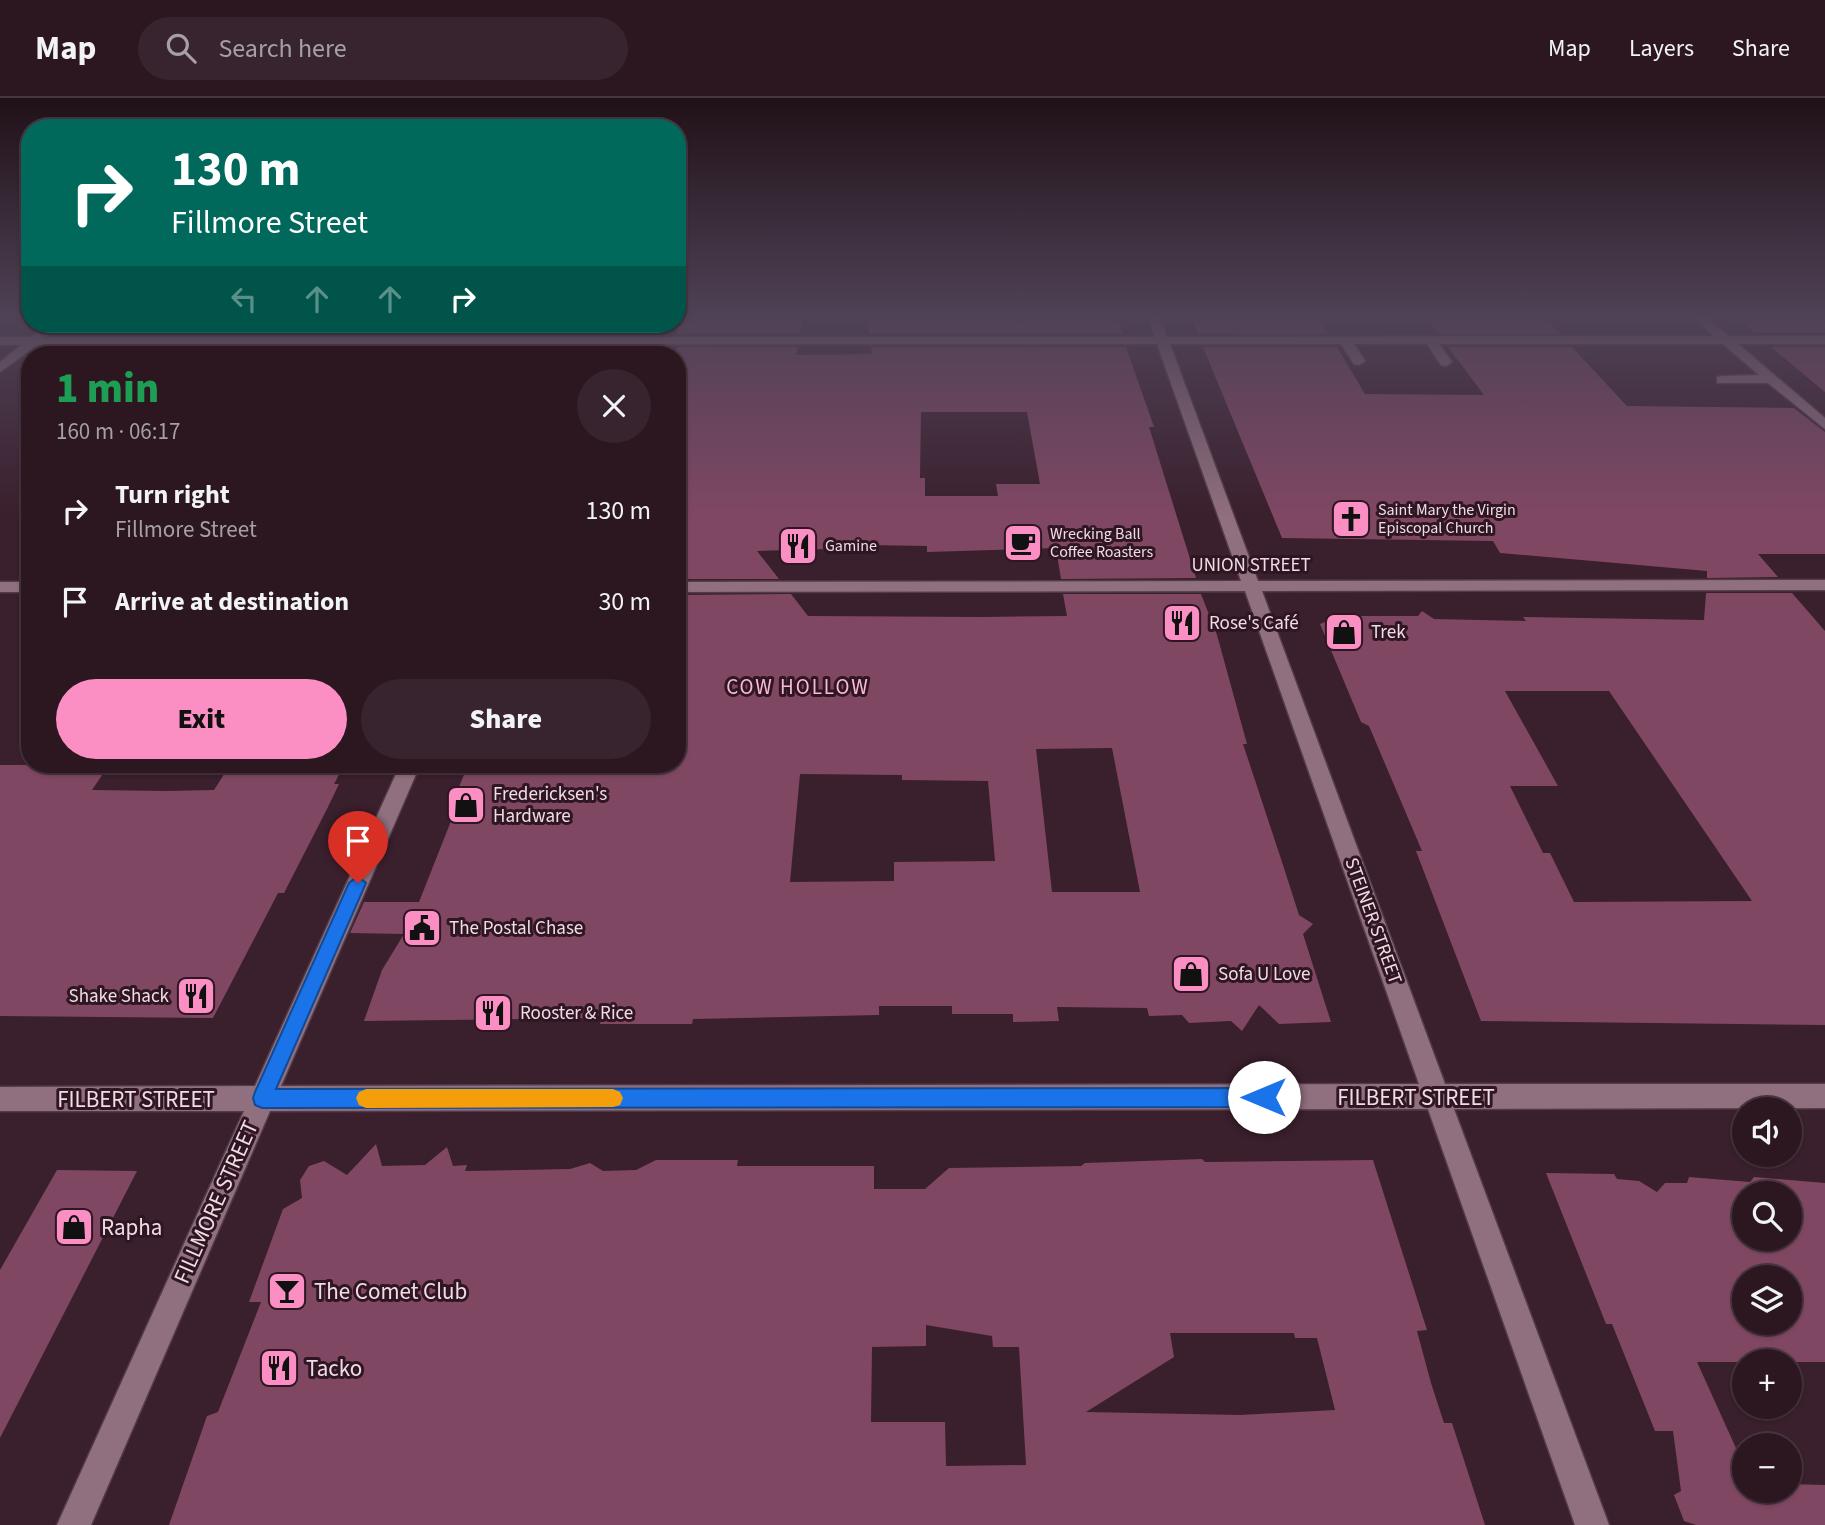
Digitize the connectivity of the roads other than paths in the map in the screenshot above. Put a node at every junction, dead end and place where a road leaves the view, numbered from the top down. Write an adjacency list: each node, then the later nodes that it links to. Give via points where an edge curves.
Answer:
1 (1178, 385): 5 (street, STEINER STREET)
2 (1778, 385): 3 (street)
3 (1825, 425)
4 (1825, 585): 5 (street, UNION STREET)
5 (1251, 586): 8 (street, UNION STREET); 11 (street, STEINER STREET)
6 (0, 587): 7 (street)
7 (21, 587)
8 (686, 587)
9 (406, 773): 12 (street, FILLMORE STREET)
10 (1825, 1096): 11 (street, FILBERT STREET)
11 (1437, 1097): 12 (street, FILBERT STREET); 15 (street, STEINER STREET)
12 (262, 1098): 13 (street, FILBERT STREET); 14 (street, FILLMORE STREET)
13 (0, 1099)
14 (74, 1525)
15 (1592, 1525)

